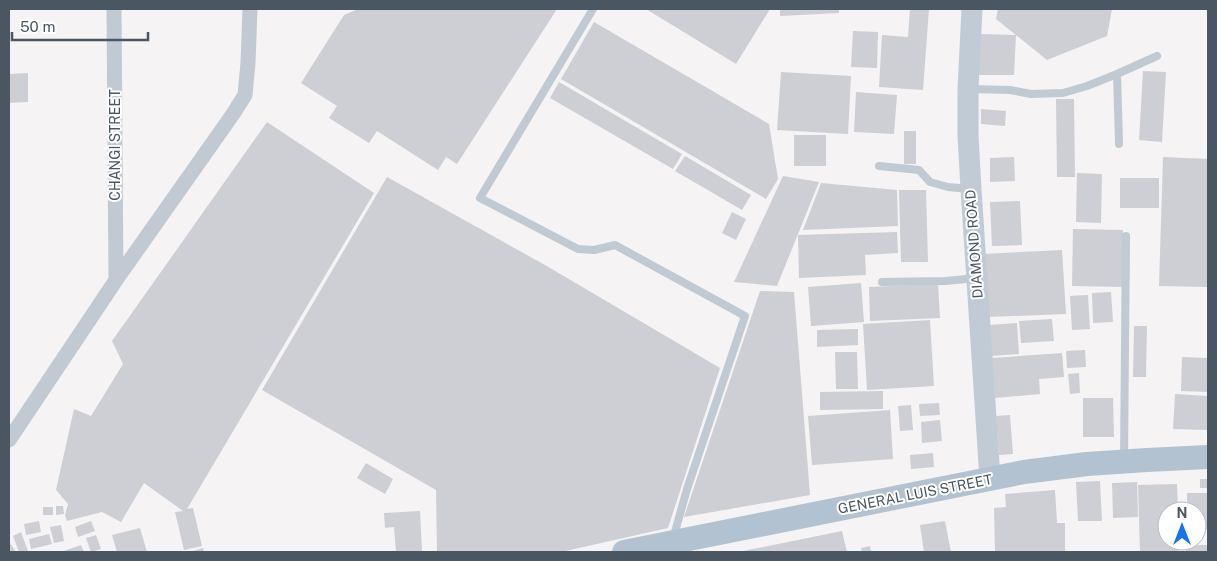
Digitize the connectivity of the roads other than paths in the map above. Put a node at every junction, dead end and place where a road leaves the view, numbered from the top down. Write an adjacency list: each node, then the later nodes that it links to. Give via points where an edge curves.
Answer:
1 (114, 9): 13 (street, CHANGI STREET)
2 (250, 9): 13 (street, via 245,95)
3 (593, 9): 19 (lane, via 480,198 578,248 594,250 615,245 745,316)
4 (972, 9): 7 (main road, DIAMOND ROAD)
5 (1157, 56): 6 (lane)
6 (1117, 74): 7 (lane, via 1063,93); 8 (lane)
7 (968, 89): 10 (main road, DIAMOND ROAD)
8 (1119, 144)
9 (879, 166): 10 (lane, via 919,170 930,182)
10 (971, 189): 12 (main road, DIAMOND ROAD)
11 (1126, 236): 17 (lane)
12 (976, 278): 14 (lane); 18 (main road, DIAMOND ROAD)
13 (116, 280): 15 (street)
14 (882, 282)
15 (9, 440)
16 (1208, 458): 17 (main road, GENERAL LUIS STREET)
17 (1124, 461): 18 (main road, GENERAL LUIS STREET)
18 (990, 479): 19 (main road, GENERAL LUIS STREET)
19 (672, 542): 20 (main road, GENERAL LUIS STREET)
20 (624, 552)

